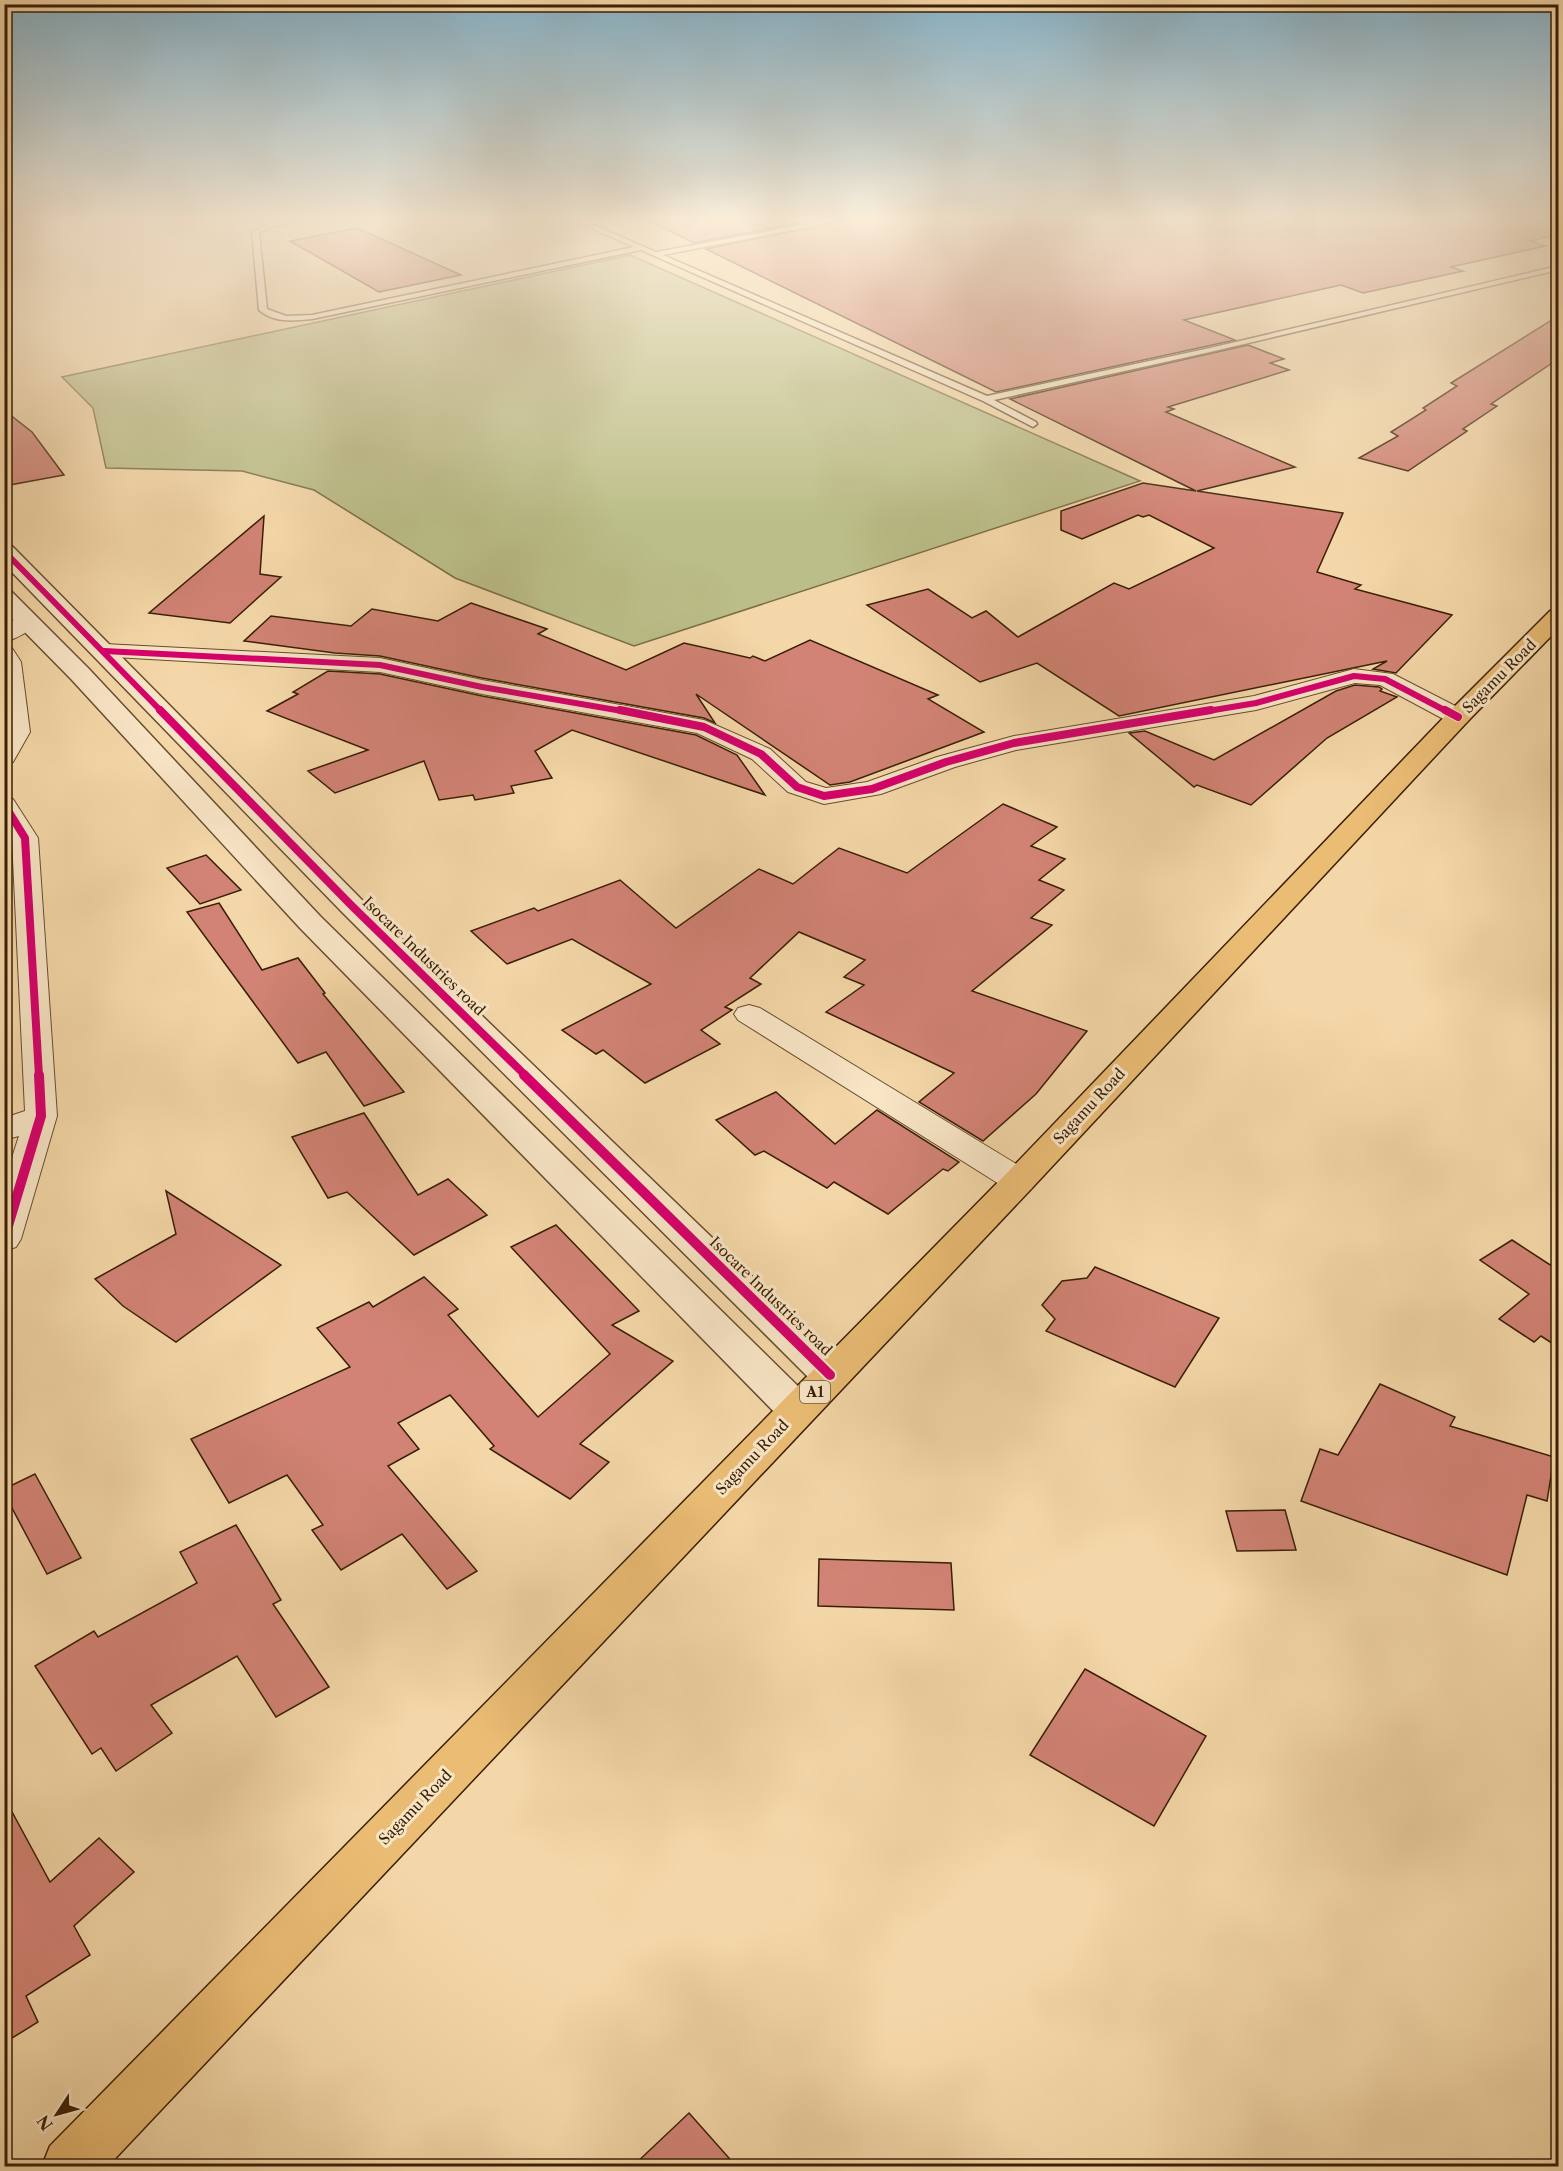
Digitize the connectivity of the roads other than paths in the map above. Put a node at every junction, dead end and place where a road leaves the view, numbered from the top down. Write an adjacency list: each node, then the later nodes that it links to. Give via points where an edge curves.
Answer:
1 (278, 318): 2 (lane)
2 (301, 318)
3 (802, 318): 5 (lane)
4 (1344, 318): 5 (lane)
5 (986, 399): 6 (lane)
6 (1033, 424)
7 (4, 551): 11 (street, Isocare Industries road)
8 (4, 597): 10 (street)
9 (1558, 616): 13 (highway, Sagamu Road / A1)
10 (16, 628): 18 (street, via 80,674)
11 (104, 651): 13 (street, via 380,664 482,687 704,727 761,754 797,787 824,796 872,789 1014,743 1256,703 1354,676 1385,680); 17 (street, Isocare Industries road)
12 (4, 653): 14 (street, via 9,662 18,732)
13 (1458, 717): 22 (highway, Sagamu Road / A1)
14 (4, 757)
15 (5, 806): 16 (street, via 25,838)
16 (28, 893): 20 (street)
17 (352, 906): 18 (street); 24 (street, Isocare Industries road)
18 (310, 922): 25 (street)
19 (749, 1014): 22 (street)
20 (41, 1116): 21 (street); 23 (street)
21 (4, 1130)
22 (1019, 1181): 24 (highway, Sagamu Road / A1)
23 (4, 1239)
24 (830, 1375): 25 (highway, Sagamu Road / A1)
25 (797, 1410): 26 (highway, Sagamu Road / A1)
26 (70, 2166)

